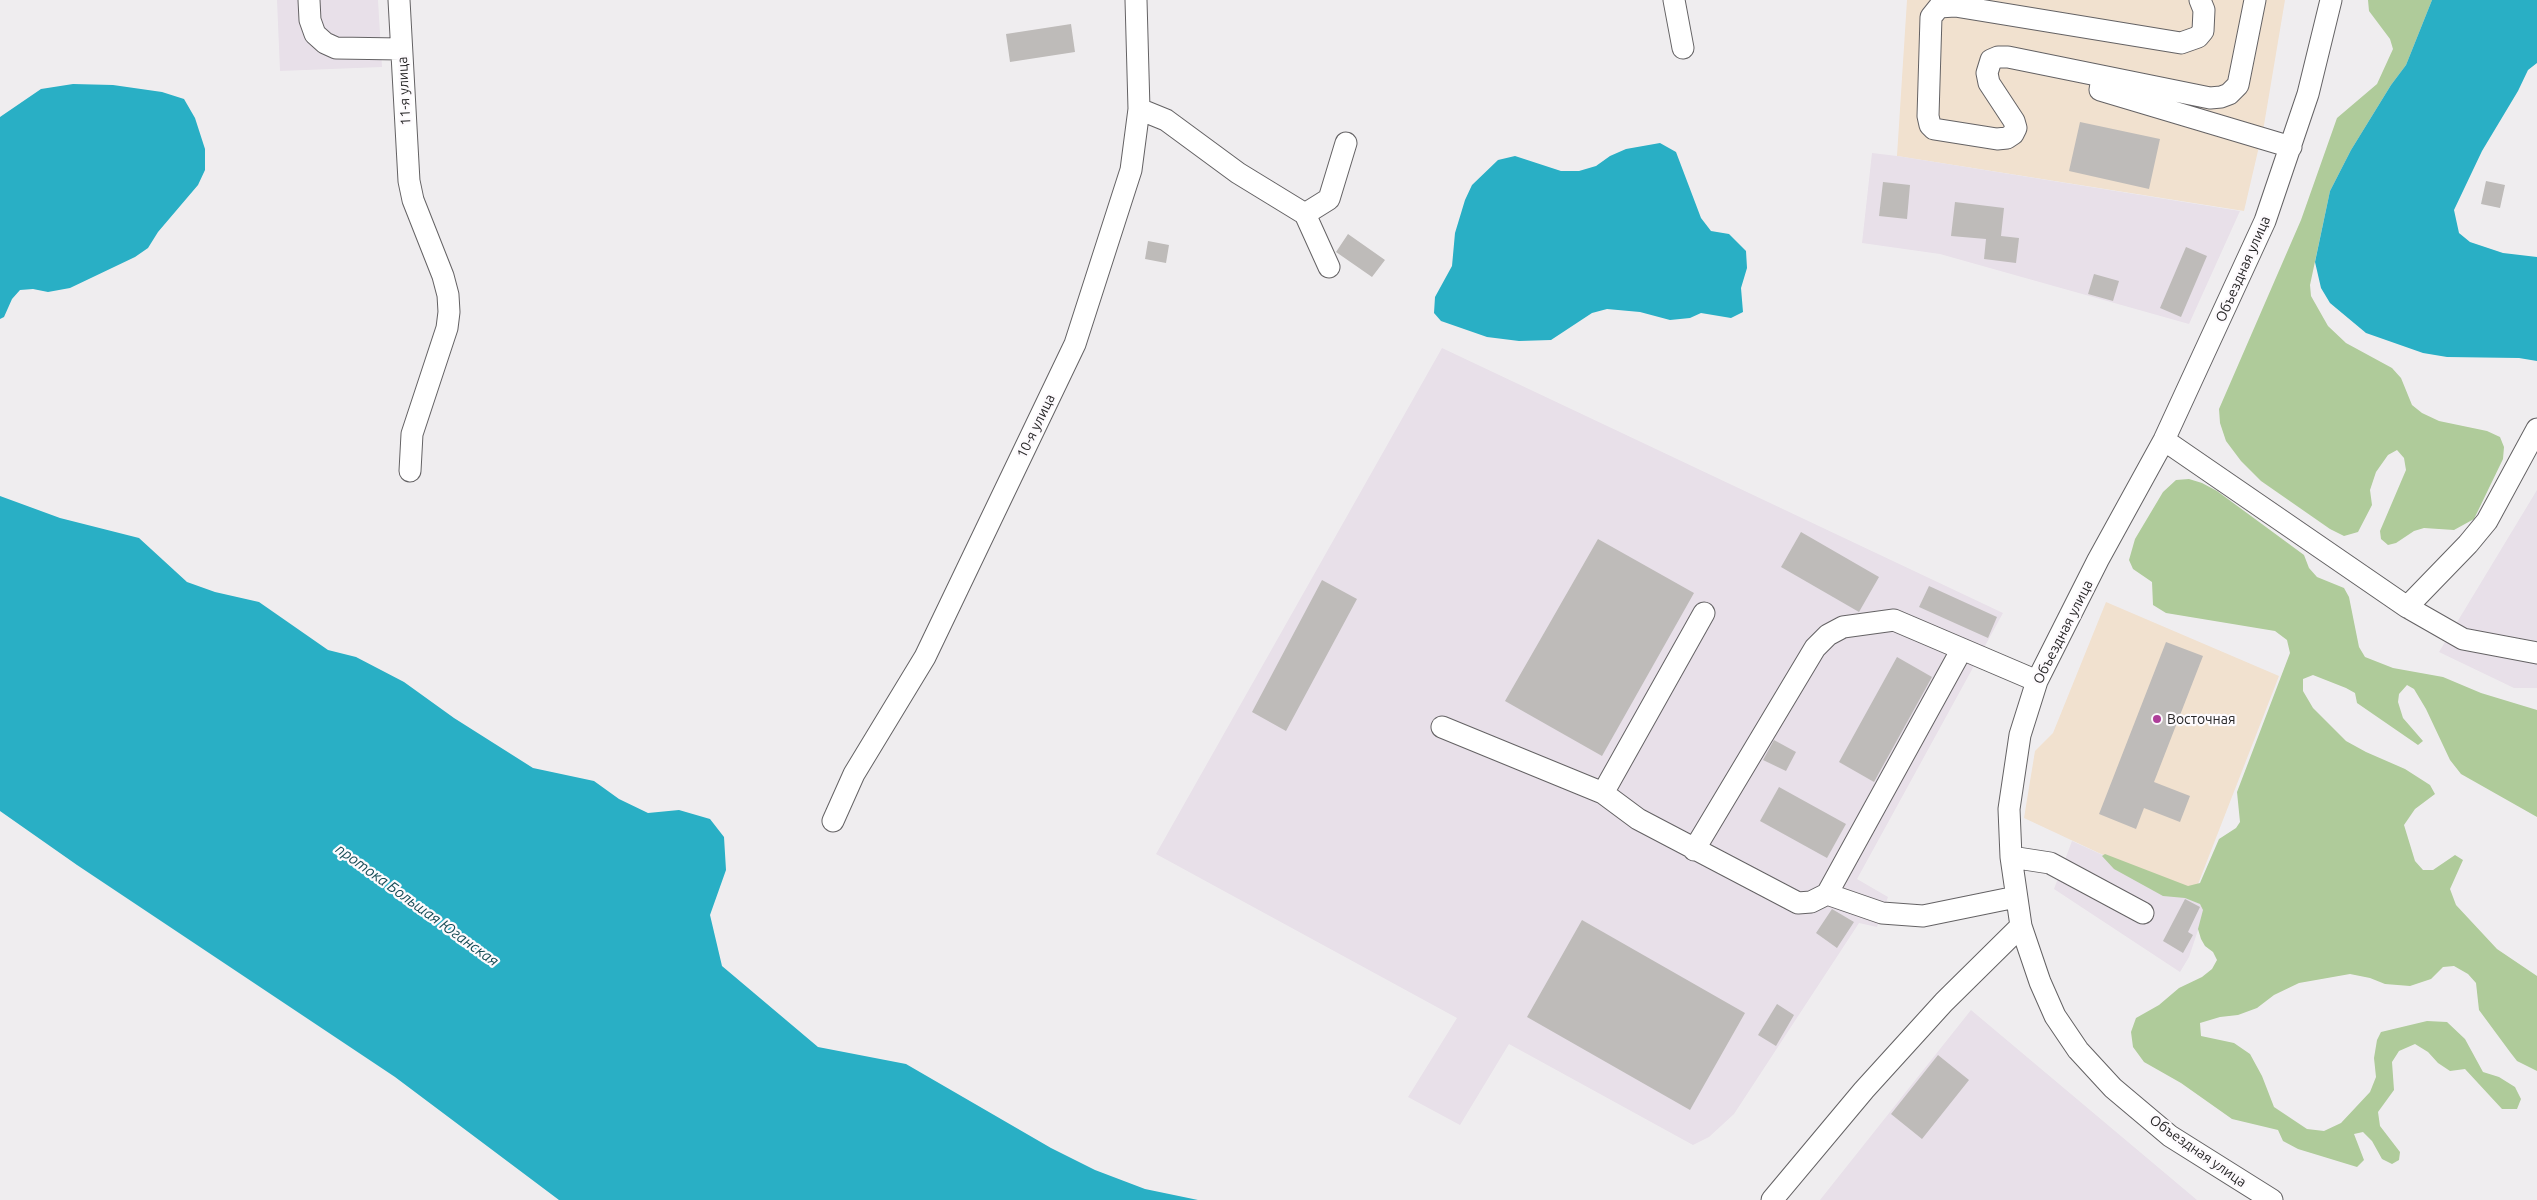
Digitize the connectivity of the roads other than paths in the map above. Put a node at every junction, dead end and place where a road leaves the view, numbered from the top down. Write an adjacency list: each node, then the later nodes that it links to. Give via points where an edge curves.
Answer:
1 (309, 0): 9 (street, via 315,34 325,43 336,48)
2 (399, 0): 9 (street, 11-я улица)
3 (1136, 0): 11 (street, 10-я улица)
4 (1674, 0): 8 (street)
5 (2200, 0): 10 (street, via 2204,10 2203,31 2198,37 2181,43 1955,6 1939,7 1931,18 1928,116 1934,129 1997,139 2013,134 2016,128 2014,121 1989,83 1987,73 1991,60 2008,57)
6 (2255, 0): 10 (street, via 2238,85 2229,94 2210,98)
7 (2330, 0): 13 (street, Объездная улица, via 2308,94)
8 (1683, 48)
9 (401, 49): 18 (street, 11-я улица, via 408,181 443,276 449,312 447,328 412,434)
10 (2102, 77): 13 (street, via 2100,90)
11 (1140, 108): 14 (street, via 1166,120 1238,173); 26 (street, 10-я улица, via 1131,170 1075,344 924,657 854,774)
12 (1346, 143): 14 (street, via 1329,199)
13 (2291, 147): 17 (street, Объездная улица, via 2265,221)
14 (1305, 214): 15 (street)
15 (1330, 267)
16 (2537, 429): 19 (street, via 2487,521)
17 (2164, 440): 19 (street); 23 (street, Объездная улица)
18 (410, 471)
19 (2407, 607): 22 (street, via 2463,639)
20 (1704, 613): 25 (street)
21 (1962, 649): 23 (street); 27 (street, via 1894,620 1842,627 1828,635 1815,648); 29 (street)
22 (2537, 653)
23 (2037, 681): 28 (street, Объездная улица, via 2020,735 2014,769 2009,810)
24 (1442, 727): 25 (street)
25 (1603, 793): 27 (street, via 1638,819)
26 (833, 821)
27 (1694, 850): 29 (street, via 1798,903 1811,902)
28 (2011, 857): 30 (street, Объездная улица); 31 (street, via 2050,862)
29 (1827, 894): 30 (street, via 1882,913 1923,916)
30 (2016, 897): 32 (street, Объездная улица)
31 (2142, 913)
32 (2021, 926): 33 (street, via 1937,1009); 34 (street, Объездная улица, via 2055,1016 2078,1050 2113,1088 2170,1136)
33 (1772, 1200)
34 (2272, 1200)

